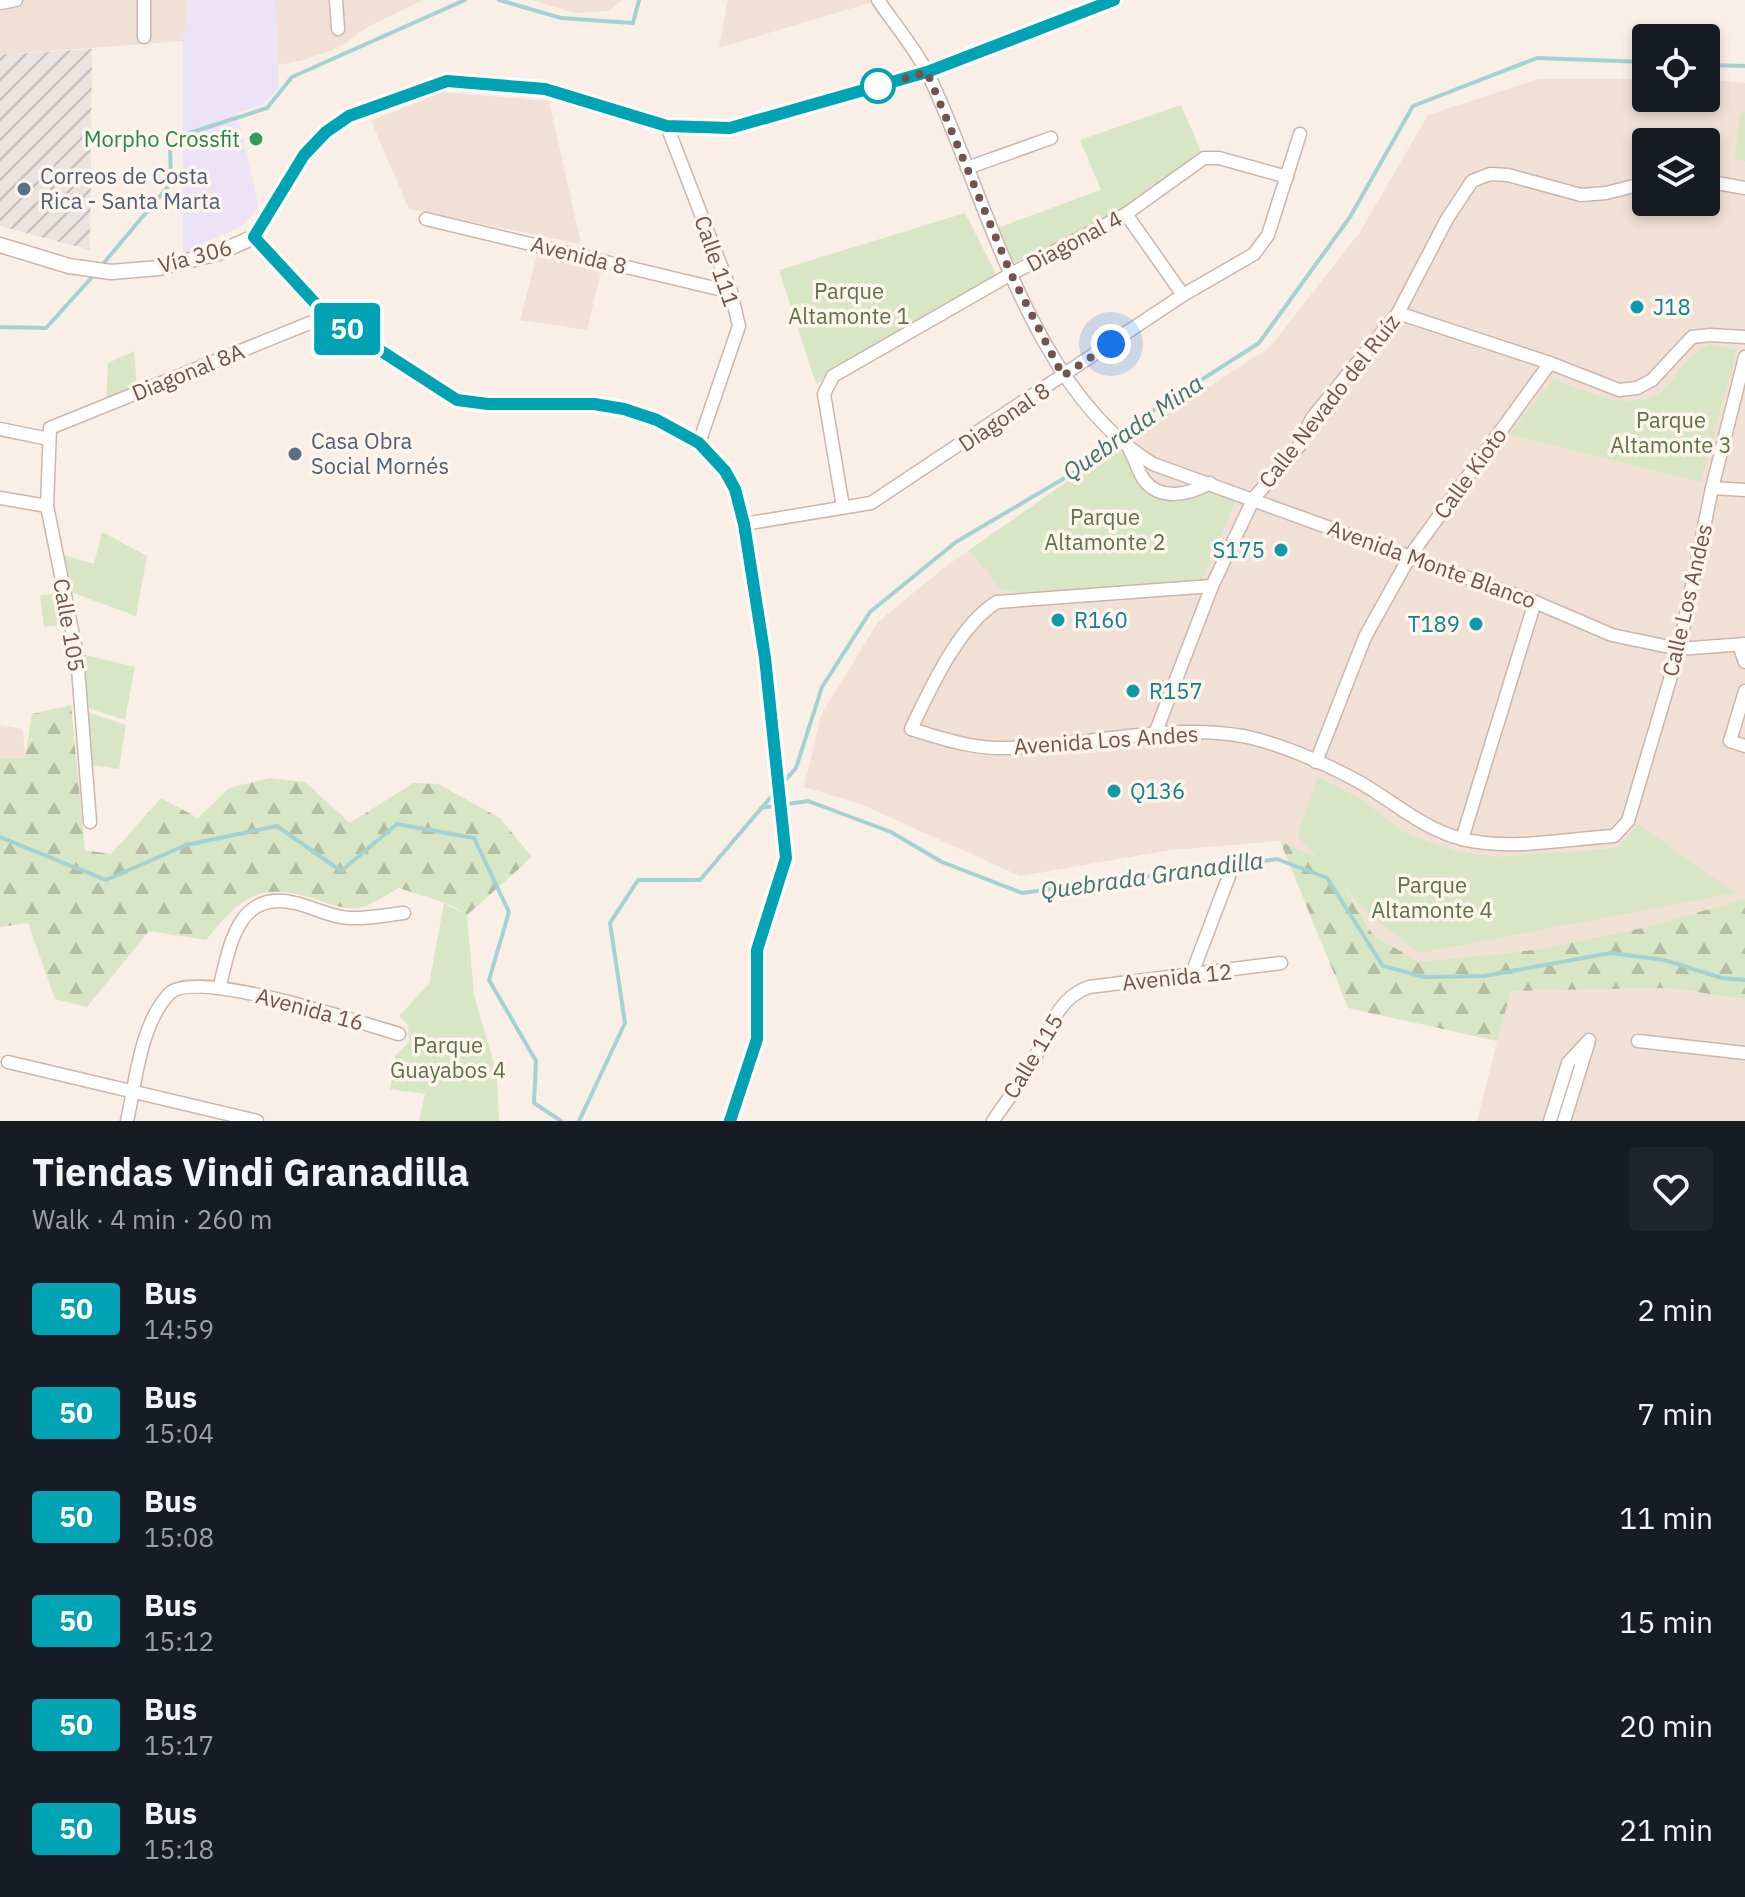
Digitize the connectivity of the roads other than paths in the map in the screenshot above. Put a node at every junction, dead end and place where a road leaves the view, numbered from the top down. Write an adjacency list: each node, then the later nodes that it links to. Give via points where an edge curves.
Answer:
1 (16, 0): 6 (street)
2 (144, 0): 8 (street)
3 (336, 0): 7 (street)
4 (878, 0): 9 (street)
5 (1114, 0): 9 (street, Vía 306)
6 (0, 3)
7 (338, 29)
8 (144, 37)
9 (927, 72): 10 (street, Vía 306, via 730,128); 13 (street)
10 (667, 126): 20 (street, Vía 306, via 545,89 447,81 349,116 326,132 304,155); 23 (street, Calle 111)
11 (1300, 134): 14 (street, Diagonal 8)
12 (1051, 138): 13 (street)
13 (967, 168): 22 (street)
14 (1287, 177): 18 (street, Diagonal 4, via 1204,158); 24 (street, Diagonal 8, via 1268,235 1254,254)
15 (1720, 184): 17 (street)
16 (1632, 186): 25 (street, Calle Nevado del Ruíz, via 1581,195 1508,175 1472,181)
17 (1745, 188)
18 (1126, 214): 22 (street, Diagonal 4); 24 (street)
19 (426, 219): 23 (street, Avenida 8)
20 (254, 237): 21 (street, Vía 306, via 193,261 111,272); 26 (street)
21 (0, 245)
22 (1011, 274): 30 (street); 41 (street, Diagonal 4, via 825,385)
23 (731, 292): 33 (street, Calle 111, via 739,326)
24 (1183, 295): 30 (street, Diagonal 8)
25 (1398, 313): 29 (street); 39 (street, Calle Nevado del Ruíz)
26 (327, 316): 32 (street, Diagonal 8A); 33 (street, via 457,400 624,409)
27 (1745, 337): 29 (street, via 1692,337 1652,380 1628,389)
28 (1745, 357): 36 (street, Calle Los Andes)
29 (1550, 363): 43 (street, Calle Kioto)
30 (1063, 376): 34 (street); 41 (street, Diagonal 8, via 905,484 871,503)
31 (0, 429): 32 (street)
32 (50, 433): 40 (street, Calle 105)
33 (699, 443): 42 (street, via 725,471)
34 (1128, 448): 35 (street, Avenida Monte Blanco); 35 (street, via 1154,489 1179,495)
35 (1204, 481): 39 (street, Avenida Monte Blanco)
36 (1712, 488): 37 (street); 47 (street, Calle Los Andes)
37 (1745, 490)
38 (0, 498): 40 (street)
39 (1254, 498): 43 (street, Avenida Monte Blanco); 44 (street, Calle Nevado del Ruíz)
40 (47, 506): 53 (street, Calle 105, via 77,655)
41 (843, 507): 42 (street, Diagonal 8)
42 (744, 524): 69 (street, via 784,818 784,871 757,950 757,1039)
43 (1410, 556): 45 (street, Avenida Monte Blanco); 52 (street, Calle Kioto, via 1365,637)
44 (1212, 586): 50 (street, Calle Nevado del Ruíz); 50 (street, Avenida Los Andes, via 997,602 973,621 911,729 1000,748)
45 (1535, 602): 47 (street, Avenida Monte Blanco, via 1612,635); 55 (street)
46 (1742, 645): 47 (street, Avenida Monte Blanco); 48 (street)
47 (1679, 649): 54 (street, Calle Los Andes, via 1628,821)
48 (1745, 662)
49 (1745, 691): 51 (street, via 1730,741)
50 (1155, 734): 52 (street, Avenida Los Andes, via 1247,737)
51 (1745, 746)
52 (1316, 762): 55 (street, Avenida Los Andes)
53 (90, 822)
54 (1614, 836): 55 (street, Avenida Los Andes, via 1494,843)
55 (1462, 839)
56 (1229, 876): 59 (street)
57 (404, 913): 60 (street, via 349,918 294,902 262,904 237,923)
58 (1281, 963): 59 (street, Avenida 12)
59 (1191, 976): 61 (street, Avenida 12)
60 (220, 985): 62 (street, Avenida 16); 66 (street, Avenida 16, via 179,987 169,993 152,1019)
61 (1074, 992): 70 (street, Calle 115)
62 (399, 1034)
63 (1638, 1041): 64 (street)
64 (1745, 1053)
65 (8, 1062): 66 (street)
66 (134, 1091): 67 (street, Avenida 16); 68 (street)
67 (127, 1121)
68 (257, 1121)
69 (730, 1121)
70 (993, 1121)
71 (1550, 1121): 72 (street, via 1568,1063 1589,1040)
72 (1564, 1121)

